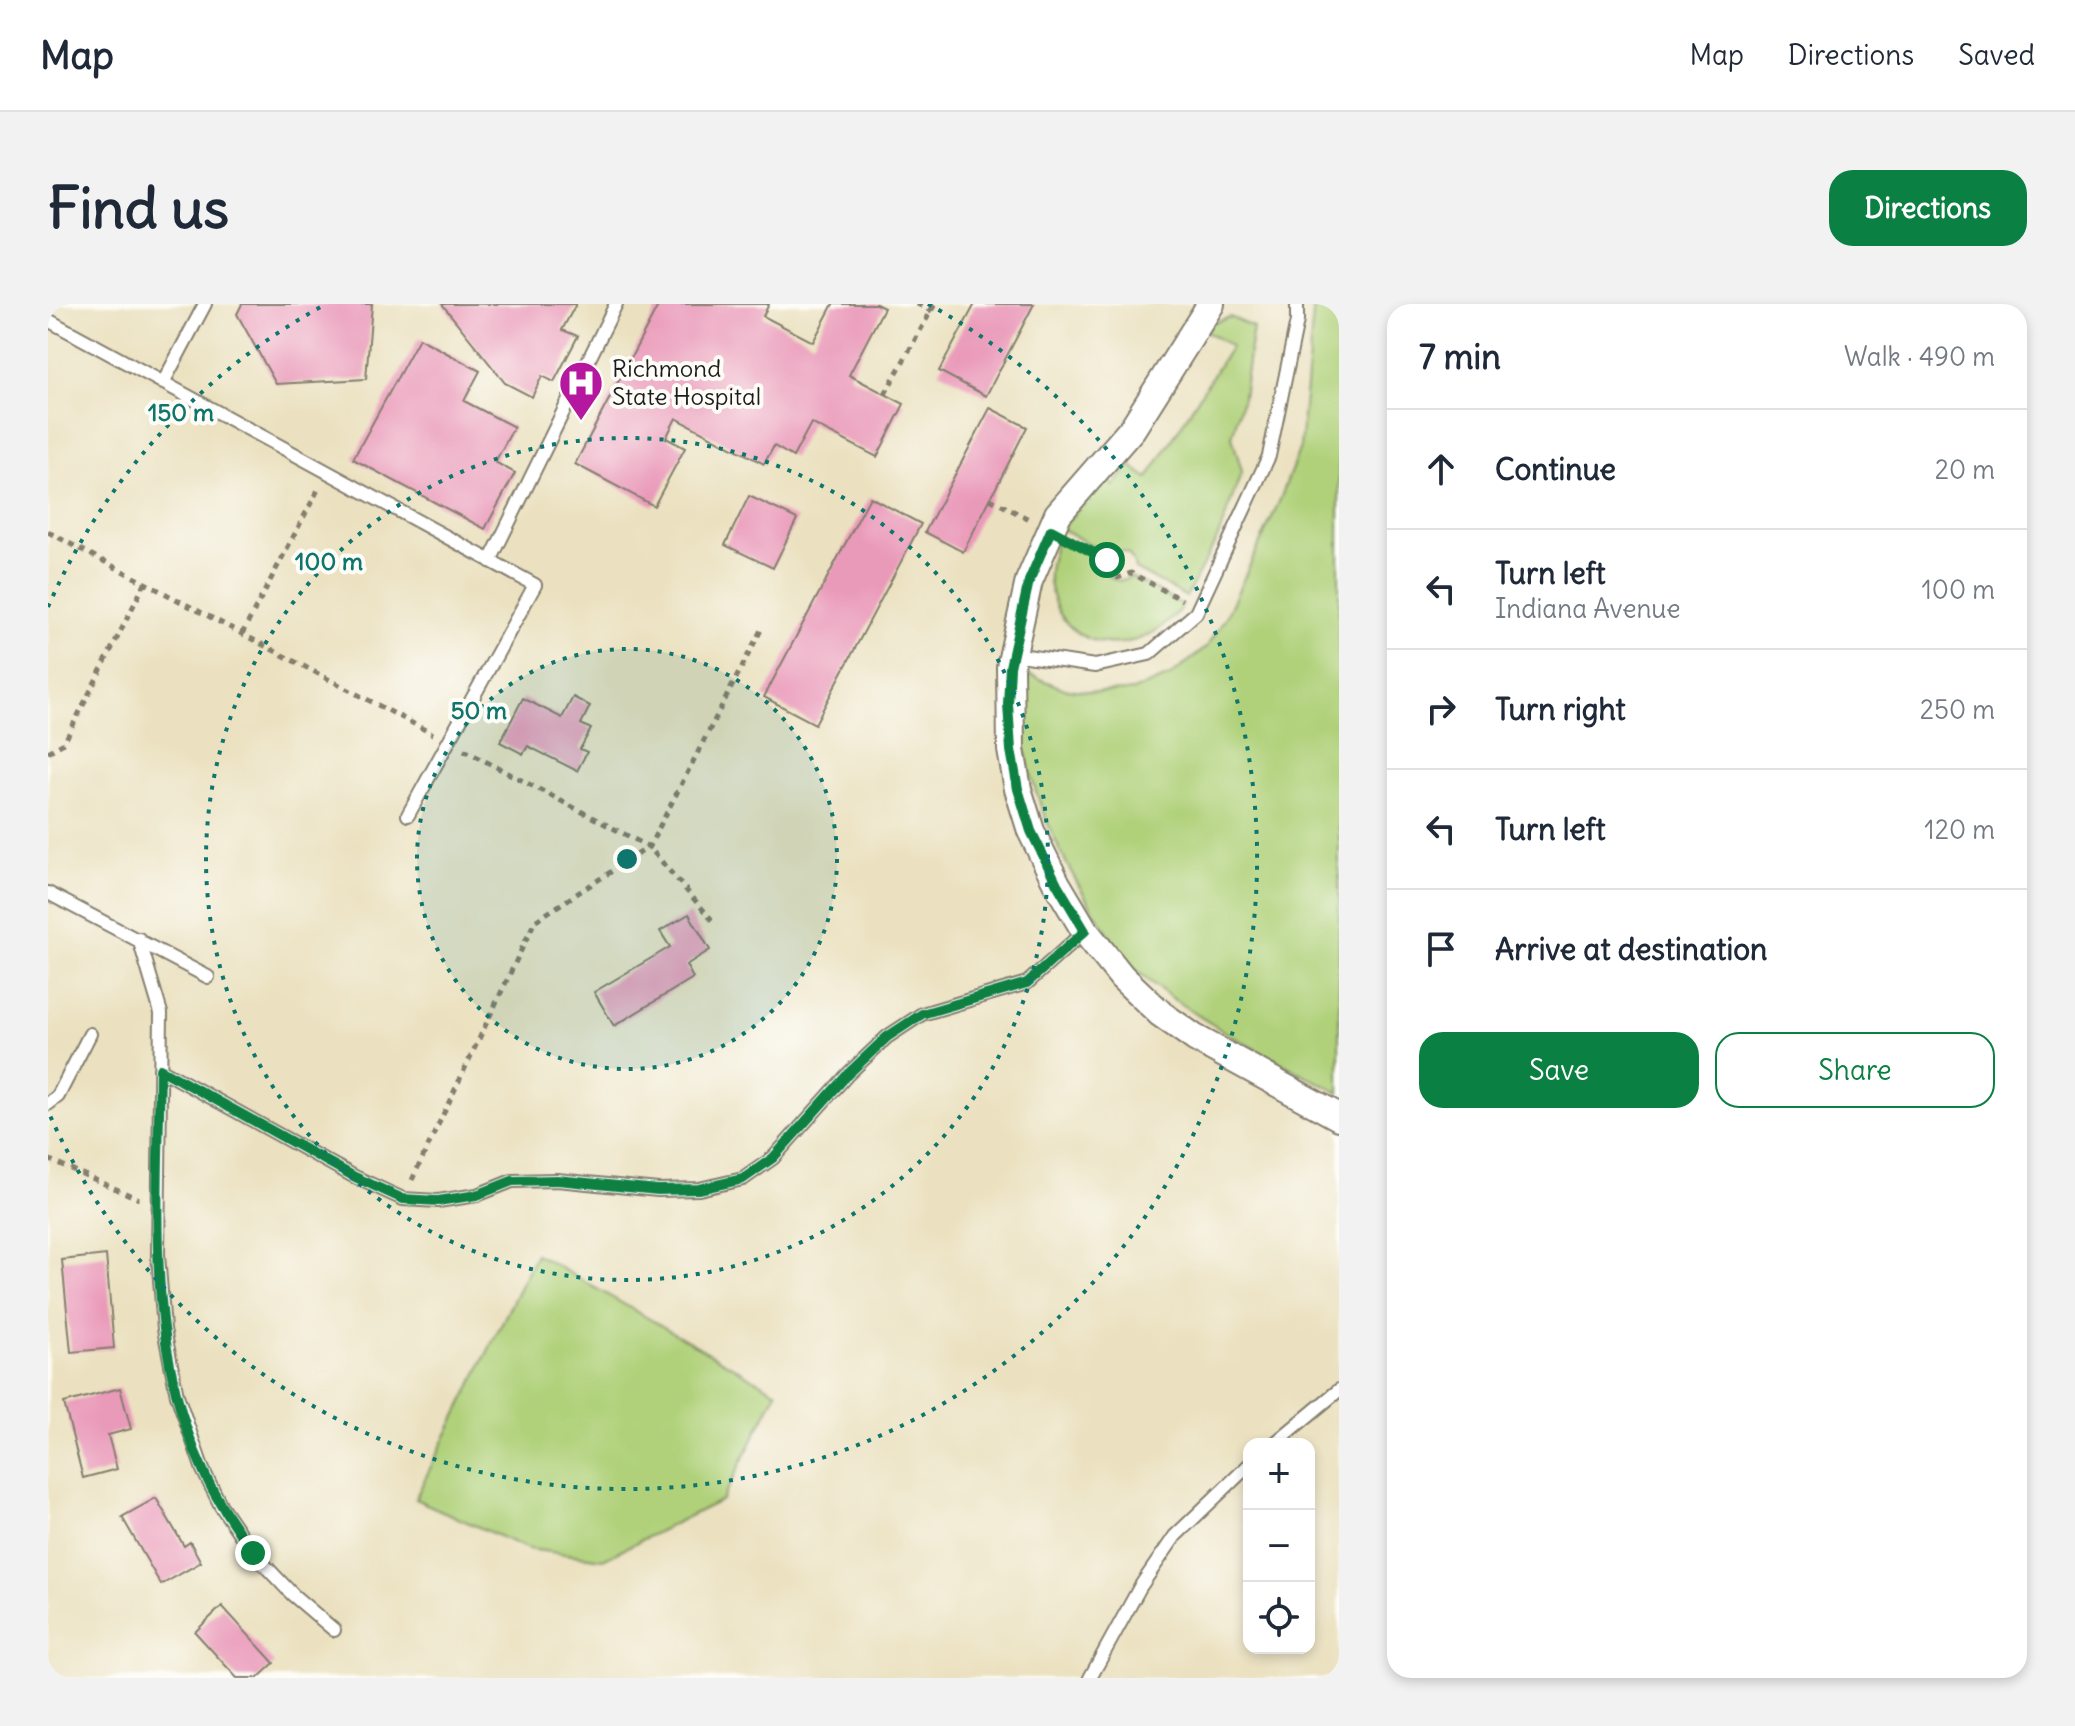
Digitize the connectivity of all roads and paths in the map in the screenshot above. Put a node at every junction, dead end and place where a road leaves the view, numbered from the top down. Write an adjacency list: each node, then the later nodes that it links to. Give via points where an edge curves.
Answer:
1 (205, 304): 9 (lane)
2 (616, 304): 15 (lane)
3 (917, 304): 7 (path)
4 (935, 304): 7 (path)
5 (1211, 304): 13 (street, via 1132,429 1058,514)
6 (1297, 304): 17 (lane, via 1269,456)
7 (932, 311): 10 (path)
8 (48, 320): 9 (lane)
9 (163, 383): 11 (lane)
10 (885, 394)
11 (327, 472): 15 (lane); 19 (path)
12 (990, 499): 13 (path)
13 (1051, 530): 17 (path, via 1107,560 1108,571 1118,578 1131,573); 20 (street, via 1029,581)
14 (48, 532): 16 (path)
15 (490, 561): 21 (lane, via 535,585)
16 (145, 583): 19 (path); 22 (path, via 64,743)
17 (1198, 608): 20 (lane, via 1149,654 1095,666)
18 (763, 626): 24 (path)
19 (242, 634): 21 (path)
20 (1013, 654): 27 (street, via 1008,704 1018,789 1031,831)
21 (447, 741): 23 (lane); 24 (path)
22 (48, 752)
23 (408, 815)
24 (649, 847): 26 (path); 35 (path, via 535,921)
25 (48, 893): 28 (lane)
26 (712, 920)
27 (1085, 931): 33 (street, via 1161,1014); 35 (lane, via 1027,983 922,1014 887,1037 773,1158 743,1179 699,1189 658,1190 512,1181 477,1195)
28 (139, 939): 29 (lane); 31 (lane, via 161,1013)
29 (208, 977)
30 (90, 1034): 32 (lane, via 58,1096)
31 (160, 1069): 35 (lane); 36 (lane)
32 (48, 1104)
33 (1337, 1116)
34 (48, 1159): 36 (path)
35 (403, 1199)
36 (158, 1207): 40 (lane, via 164,1329 177,1395 203,1470 253,1553)
37 (1339, 1390): 38 (lane)
38 (1281, 1438)
39 (1243, 1471): 41 (lane, via 1175,1536)
40 (334, 1630)
41 (1090, 1678)

